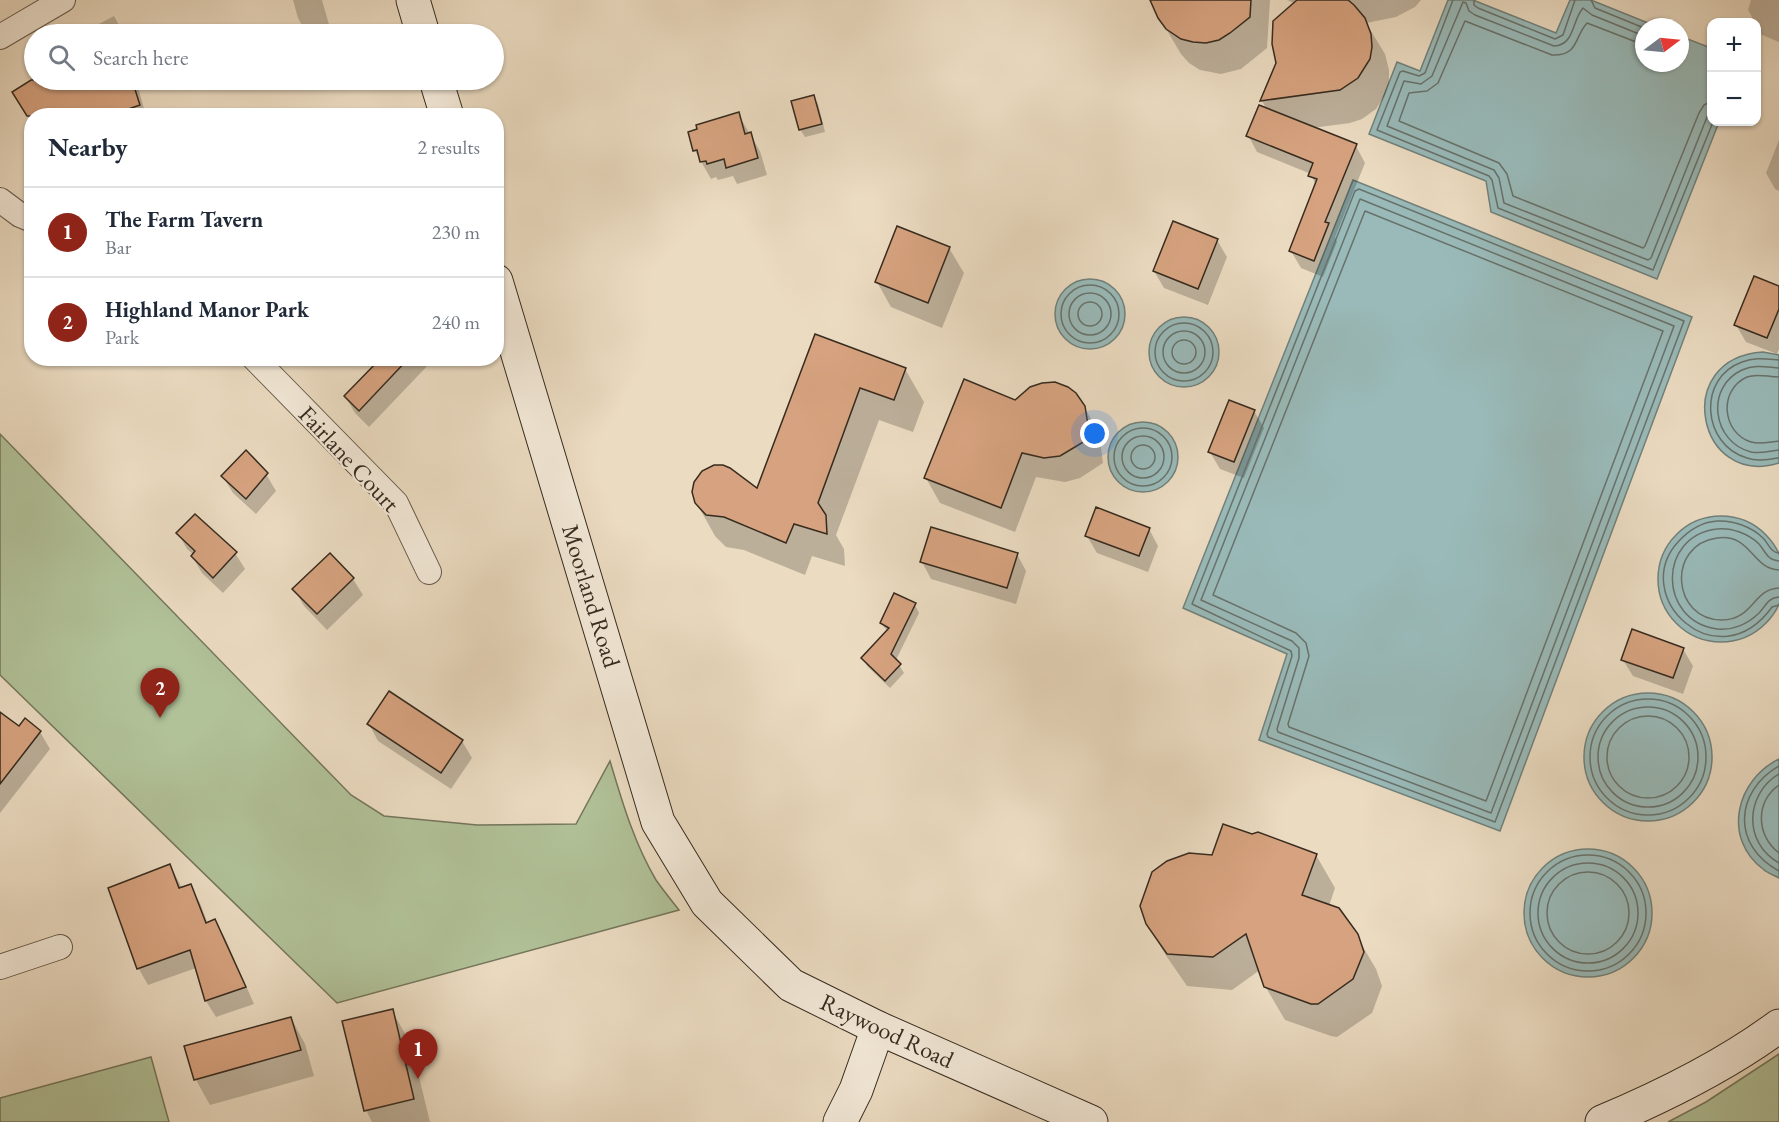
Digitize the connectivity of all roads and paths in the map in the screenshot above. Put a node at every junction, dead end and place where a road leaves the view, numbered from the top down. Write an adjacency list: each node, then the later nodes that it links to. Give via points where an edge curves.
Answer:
1 (63, 0): 4 (street)
2 (412, 0): 3 (street)
3 (420, 24)
4 (0, 37)
5 (439, 90): 6 (street)
6 (445, 108)
7 (0, 200): 8 (street)
8 (24, 216)
9 (504, 308): 12 (street, Moorland Road, via 658,822)
10 (262, 366): 11 (street, Fairlane Court, via 396,503)
11 (429, 572)
12 (707, 903): 16 (street, Raywood Road, via 791,985)
13 (60, 947): 14 (street)
14 (0, 967)
15 (1779, 1026): 19 (street, via 1755,1044 1659,1098)
16 (878, 1028): 17 (street); 18 (street, Raywood Road)
17 (840, 1122)
18 (1091, 1122)
19 (1602, 1122)

